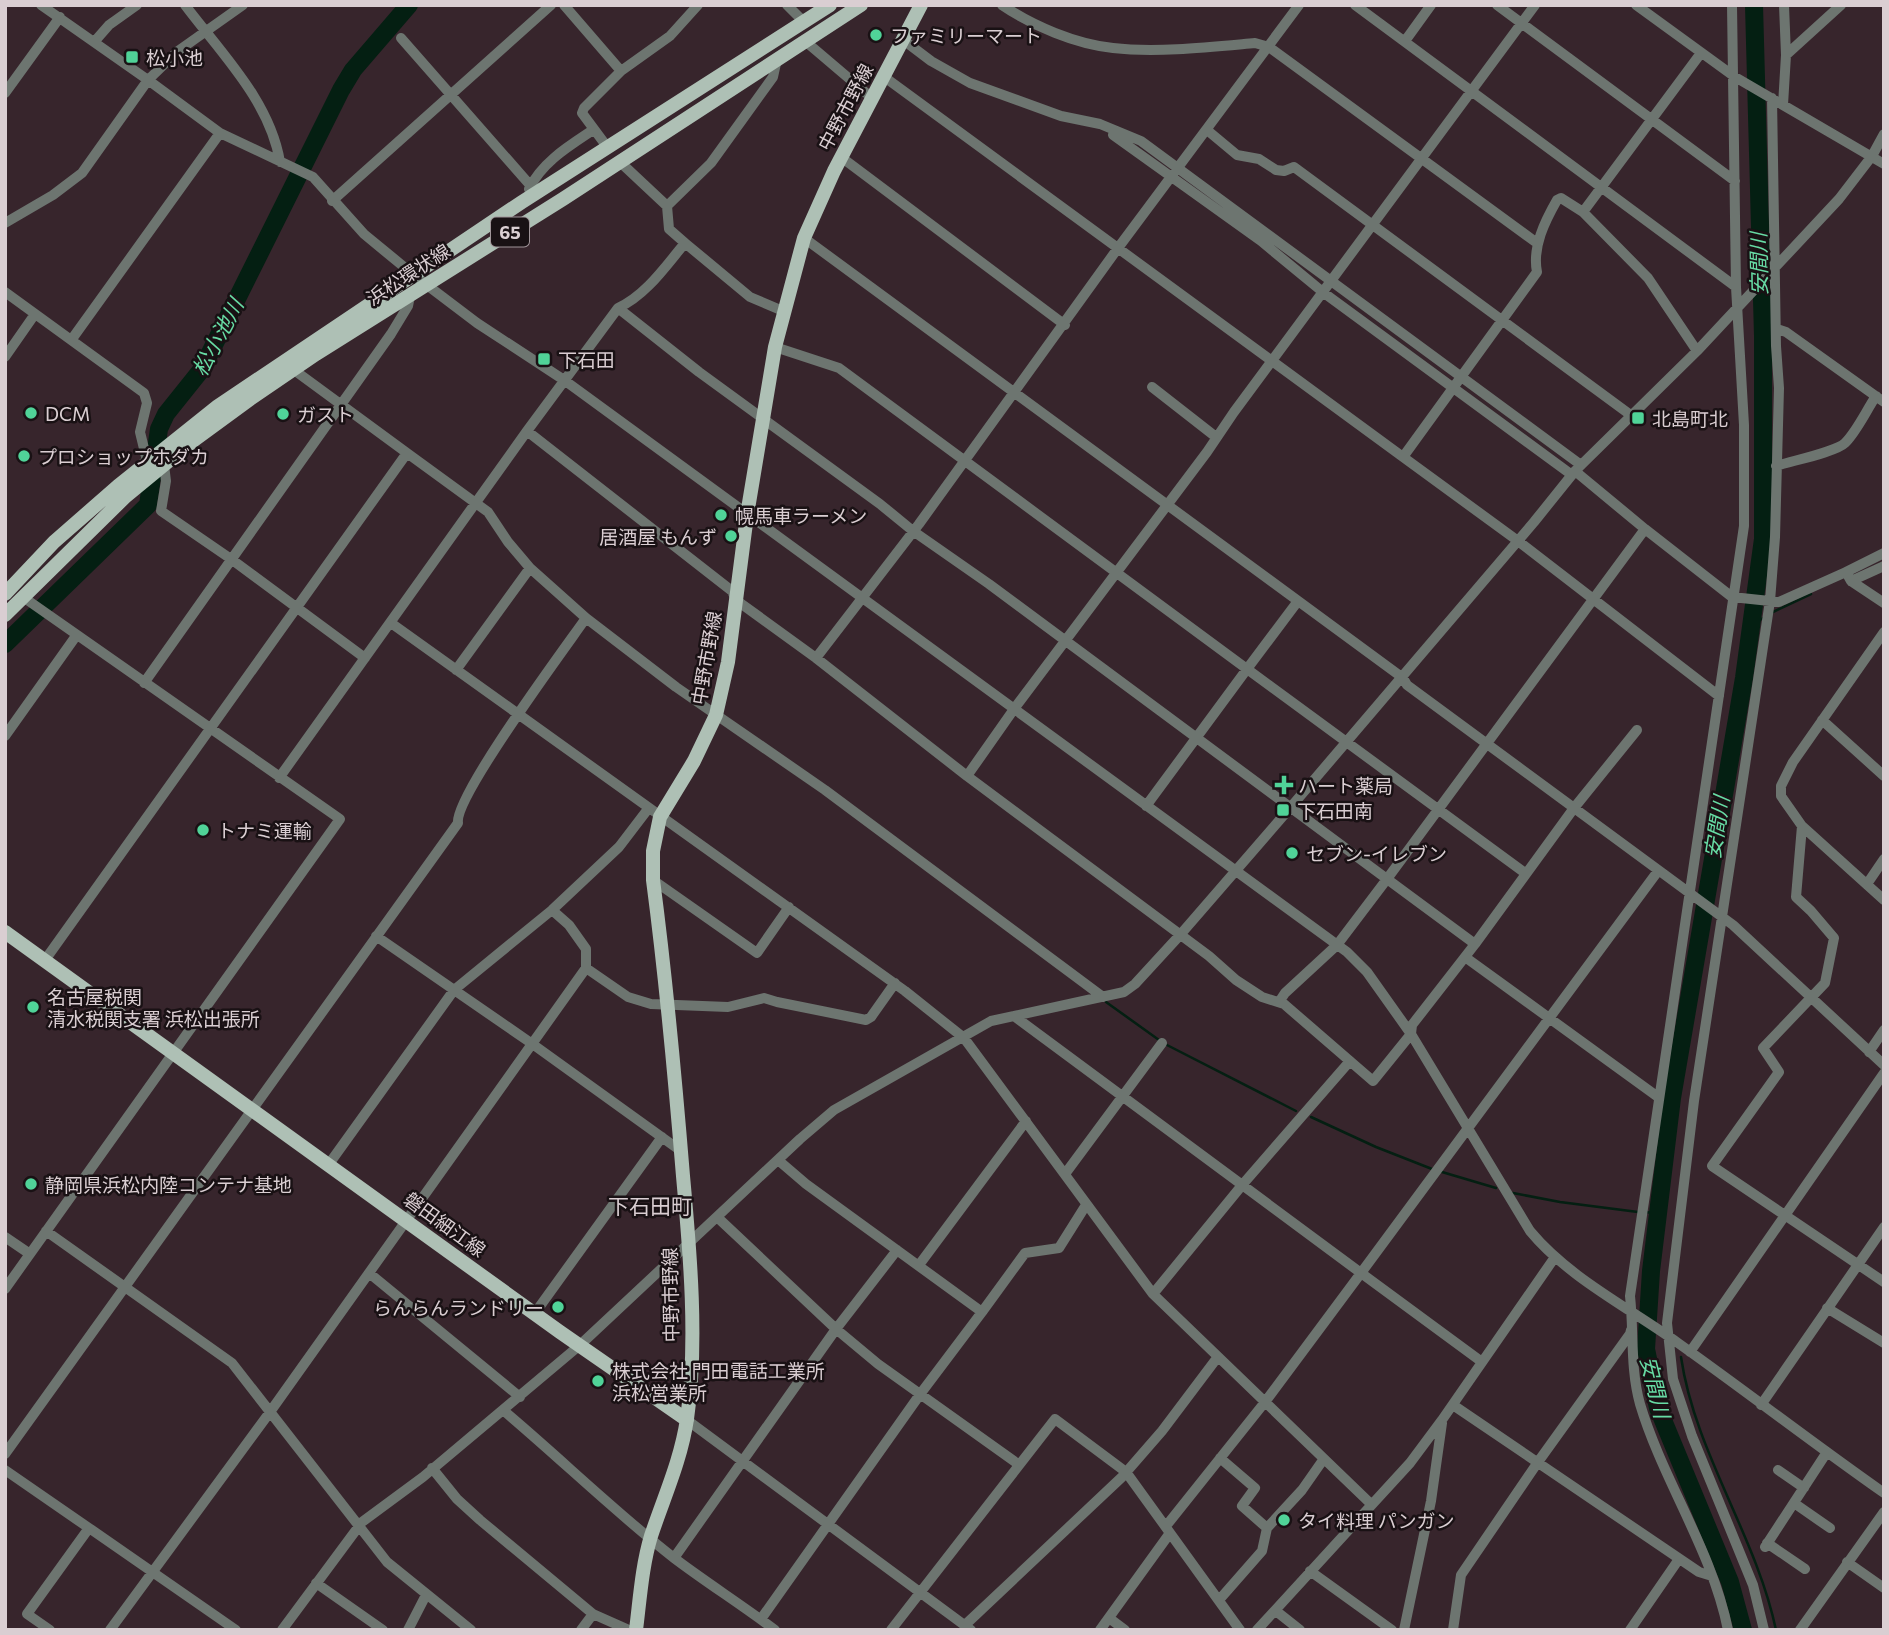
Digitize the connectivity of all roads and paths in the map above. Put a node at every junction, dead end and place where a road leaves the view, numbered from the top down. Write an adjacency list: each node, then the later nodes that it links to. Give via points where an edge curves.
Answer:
1 (41, 5): 22 (street)
2 (137, 5): 28 (street)
3 (185, 5): 25 (street)
4 (243, 5): 25 (street)
5 (551, 5): 41 (street)
6 (564, 5): 35 (street)
7 (698, 5): 35 (street, via 670,36)
8 (787, 5): 23 (street)
9 (830, 5): 23 (main road, 浜松環状線 / 65)
10 (861, 5): 29 (main road, 浜松環状線 / 65)
11 (920, 5): 27 (main road, 中野市野線)
12 (1002, 5): 31 (street, via 1066,36 1112,48 1163,50 1255,43)
13 (1299, 5): 31 (street)
14 (1355, 5): 30 (street)
15 (1431, 5): 30 (street)
16 (1497, 5): 24 (street)
17 (1535, 5): 24 (street)
18 (1636, 5): 32 (street)
19 (1732, 5): 37 (street)
20 (1784, 5): 33 (street)
21 (1841, 5): 33 (street)
22 (60, 17): 28 (street); 40 (street)
23 (804, 22): 50 (main road, 浜松環状線 / 65)
24 (1522, 23): 39 (street); 45 (street)
25 (205, 32): 38 (street); 56 (street, via 257,101)
26 (401, 38): 41 (street)
27 (902, 39): 36 (main road, 中野市野線); 57 (street, via 970,83 1141,141)
28 (95, 41): 38 (street)
29 (805, 41): 34 (main road, 浜松環状線 / 65); 42 (street)
30 (1405, 41): 39 (street)
31 (1269, 47): 47 (street); 53 (street)
32 (1701, 53): 37 (street); 45 (street)
33 (1786, 55): 44 (street)
34 (777, 59): 54 (main road, 浜松環状線 / 65); 63 (street, via 773,77 709,165)
35 (621, 71): 46 (street, via 584,108 582,113)
36 (883, 76): 42 (main road, 中野市野線); 70 (street)
37 (1735, 77): 43 (street); 58 (street)
38 (148, 80): 48 (street); 65 (street, via 82,173)
39 (1471, 91): 53 (street); 60 (street)
40 (5, 93)
41 (451, 94): 59 (street); 61 (street)
42 (872, 98): 52 (main road, 中野市野線)
43 (1772, 98): 44 (street); 71 (street)
44 (1783, 105): 51 (street)
45 (1651, 120): 58 (street); 60 (street)
46 (593, 130): 50 (street); 59 (street, via 559,153)
47 (1207, 130): 57 (street); 66 (street, via 1237,155 1259,159 1284,172 1294,167)
48 (220, 133): 56 (street); 85 (street)
49 (1884, 134): 51 (street)
50 (608, 148): 62 (main road, 浜松環状線 / 65)
51 (1872, 156): 55 (street); 71 (street, via 1839,199)
52 (841, 157): 67 (main road, 中野市野線); 83 (street)
53 (1422, 158): 66 (street); 69 (street)
54 (619, 161): 63 (street); 72 (main road, 浜松環状線 / 65)
55 (1884, 164)
56 (285, 165): 61 (street, via 313,177)
57 (1175, 174): 70 (street); 73 (street, via 1268,233); 76 (street)
58 (1735, 181): 74 (street)
59 (530, 184): 62 (street)
60 (1601, 188): 64 (street); 74 (street)
61 (332, 201): 72 (street)
62 (522, 202): 72 (main road, 浜松環状線 / 65)
63 (667, 206): 68 (street, via 669,229)
64 (1583, 212): 69 (street, via 1557,200); 87 (street, via 1648,278)
65 (5, 223)
66 (1373, 225): 73 (street); 82 (street)
67 (804, 238): 80 (main road, 中野市野線); 95 (street)
68 (685, 243): 79 (street, via 632,302); 80 (street, via 750,297)
69 (1537, 243): 82 (street, via 1537,272)
70 (1118, 248): 83 (street); 89 (street)
71 (1774, 266): 78 (street); 84 (street)
72 (421, 280): 77 (main road, 浜松環状線 / 65); 92 (street); 104 (main road, 浜松環状線 / 65, via 218,406)
73 (1332, 283): 76 (street); 91 (street)
74 (1736, 286): 78 (street)
75 (5, 292): 81 (street)
76 (1324, 293): 89 (street); 94 (street)
77 (410, 296): 90 (main road, 浜松環状線 / 65); 97 (street, via 391,334)
78 (1740, 305): 87 (street); 124 (street, via 1744,526)
79 (618, 308): 92 (street); 99 (street)
80 (783, 311): 86 (main road, 中野市野線)
81 (35, 314): 85 (street); 88 (street)
82 (1503, 321): 91 (street); 98 (street)
83 (1065, 325): 95 (street)
84 (1777, 329): 96 (street); 107 (street)
85 (72, 339): 104 (street, via 144,393 147,403 140,432)
86 (775, 347): 99 (main road, 中野市野線); 105 (street, via 839,368)
87 (1696, 351): 98 (street)
88 (5, 357)
89 (1272, 362): 101 (street); 103 (street)
90 (294, 370): 97 (street); 106 (main road, 浜松環状線 / 65)
91 (1462, 376): 94 (street); 108 (street)
92 (564, 380): 100 (street); 111 (street)
93 (1152, 387): 101 (street)
94 (1454, 387): 103 (street); 108 (street)
95 (1014, 392): 105 (street); 110 (street)
96 (1880, 399): 107 (street, via 1844,444 1831,452)
97 (341, 405): 102 (street); 116 (street)
98 (1632, 416): 108 (street)
99 (762, 418): 111 (main road, 中野市野線); 113 (street)
100 (527, 431): 109 (street); 127 (street, via 732,591)
101 (1216, 437): 110 (street)
102 (407, 453): 109 (street); 131 (street)
103 (1403, 457): 114 (street)
104 (147, 461): 121 (main road, 浜松環状線 / 65)
105 (964, 461): 113 (street); 119 (street)
106 (163, 464): 116 (street, via 166,481 161,512); 125 (main road, 浜松環状線 / 65)
107 (1776, 466): 128 (street)
108 (1576, 470): 112 (street); 114 (street)
109 (476, 503): 118 (street); 134 (street)
110 (1167, 505): 119 (street); 129 (street)
111 (747, 515): 126 (street); 127 (main road, 中野市野線)
112 (1644, 529): 123 (street); 124 (street)
113 (913, 531): 126 (street); 137 (street)
114 (1518, 541): 123 (street); 142 (street)
115 (1884, 553): 120 (street)
116 (231, 559): 131 (street); 143 (street)
117 (1884, 566): 120 (street)
118 (530, 568): 133 (street); 141 (street)
119 (1117, 573): 137 (street); 140 (street)
120 (1849, 576): 128 (street, via 1779,602); 130 (street)
121 (10, 579): 122 (main road, 浜松環状線 / 65)
122 (5, 594)
123 (1593, 598): 144 (street); 154 (street)
124 (1734, 598): 128 (street); 144 (street)
125 (27, 599): 132 (main road, 浜松環状線 / 65); 136 (street)
126 (862, 599): 139 (street); 145 (street)
127 (736, 600): 139 (street); 146 (main road, 中野市野線)
128 (1768, 600): 175 (street)
129 (1298, 601): 140 (street); 142 (street)
130 (1884, 603)
131 (296, 607): 138 (street); 149 (street)
132 (5, 615)
133 (586, 618): 146 (street); 147 (street)
134 (391, 623): 138 (street); 141 (street)
135 (1884, 632): 148 (street)
136 (76, 636): 143 (street); 151 (street)
137 (1065, 642): 145 (street); 152 (street)
138 (365, 658): 157 (street)
139 (816, 659): 155 (street)
140 (1247, 669): 152 (street); 153 (street)
141 (456, 670): 147 (street)
142 (1403, 678): 153 (street); 154 (street)
143 (145, 683): 149 (street)
144 (1719, 696): 171 (street)
145 (1014, 709): 155 (street); 158 (street)
146 (716, 715): 162 (main road, 中野市野線, via 694,761); 186 (street, via 825,790)
147 (518, 716): 162 (street); 178 (street, via 472,784 456,816 458,823)
148 (1822, 720): 156 (street); 163 (street, via 1781,786 1781,796)
149 (210, 728): 157 (street); 182 (street)
150 (1637, 730): 160 (street)
151 (5, 736)
152 (1197, 738): 158 (street); 159 (street)
153 (1346, 743): 159 (street); 161 (street)
154 (1487, 743): 160 (street); 161 (street)
155 (967, 776): 177 (street)
156 (1884, 776)
157 (279, 778): 198 (street, via 340,819)
158 (1146, 806): 166 (street)
159 (1290, 808): 166 (street); 168 (street)
160 (1574, 808): 165 (street); 167 (street)
161 (1437, 810): 167 (street); 168 (street)
162 (654, 813): 169 (main road, 中野市野線); 173 (street); 174 (street)
163 (1802, 826): 170 (street); 187 (street, via 1796,897 1834,938 1825,983)
164 (1884, 859): 170 (street)
165 (1658, 871): 171 (street); 191 (street)
166 (1235, 872): 177 (street); 179 (street)
167 (1525, 873): 180 (street)
168 (1387, 879): 179 (street); 180 (street)
169 (653, 880): 173 (street, via 757,953); 189 (main road, 中野市野線)
170 (1867, 884): 172 (street)
171 (1689, 893): 175 (street); 203 (street)
172 (1884, 900)
173 (789, 907): 184 (street)
174 (552, 910): 183 (street, via 586,949); 185 (street)
175 (1722, 917): 187 (street); 237 (street, via 1667,1307)
176 (5, 932): 182 (main road, 磐田細江線)
177 (1180, 935): 186 (street, via 1135,984); 188 (street, via 1236,980)
178 (376, 936): 185 (street); 204 (street)
179 (1337, 944): 188 (street); 193 (street, via 1367,972)
180 (1475, 944): 181 (street)
181 (1465, 957): 191 (street); 193 (street, via 1412,1025)
182 (45, 960): 198 (main road, 磐田細江線)
183 (586, 968): 189 (street, via 628,997); 195 (street)
184 (895, 983): 189 (street, via 866,1020 764,998 736,1007); 194 (street)
185 (454, 990): 195 (street); 210 (street)
186 (1103, 997): 190 (street)
187 (1810, 999): 197 (street); 214 (street, via 1763,1048 1779,1072 1712,1166)
188 (1279, 1002): 199 (street)
189 (668, 1004): 208 (main road, 中野市野線)
190 (1014, 1016): 194 (street, via 991,1020); 202 (street)
191 (1550, 1019): 203 (street); 206 (street)
192 (1884, 1030): 197 (street)
193 (1411, 1034): 199 (street, via 1373,1081); 206 (street)
194 (964, 1038): 205 (street); 209 (street, via 834,1110)
195 (531, 1043): 207 (street); 216 (street)
196 (1162, 1043): 202 (street)
197 (1869, 1052): 200 (street)
198 (173, 1053): 204 (main road, 磐田細江線); 218 (street)
199 (1350, 1061): 212 (street)
200 (1884, 1065)
201 (1884, 1073): 214 (street)
202 (1124, 1097): 211 (street); 212 (street)
203 (1658, 1097): 235 (street, via 1631,1280)
204 (251, 1109): 210 (main road, 磐田細江線); 229 (street)
205 (1026, 1121): 211 (street); 225 (street)
206 (1468, 1130): 223 (street, via 1530,1231); 227 (street)
207 (662, 1137): 208 (street); 233 (street)
208 (681, 1151): 220 (main road, 中野市野線)
209 (778, 1160): 215 (street); 221 (street)
210 (328, 1164): 216 (main road, 磐田細江線)
211 (1065, 1174): 213 (street)
212 (1243, 1184): 227 (street); 231 (street)
213 (1086, 1205): 231 (street); 234 (street, via 1059,1248 1024,1253)
214 (1785, 1214): 224 (street); 240 (street)
215 (717, 1217): 220 (street); 236 (street)
216 (406, 1220): 226 (street); 233 (main road, 磐田細江線)
217 (1884, 1227): 224 (street)
218 (46, 1231): 222 (street); 229 (street)
219 (5, 1237): 222 (street)
220 (689, 1244): 239 (street); 250 (main road, 中野市野線)
221 (897, 1250): 225 (street); 236 (street)
222 (30, 1254): 230 (street)
223 (1555, 1257): 235 (street); 242 (street)
224 (1857, 1264): 228 (street); 232 (street)
225 (919, 1265): 234 (street)
226 (369, 1273): 244 (street); 249 (street)
227 (1361, 1273): 242 (street); 245 (street)
228 (1884, 1282)
229 (125, 1287): 249 (street, via 232,1363); 253 (street)
230 (5, 1289)
231 (1153, 1294): 241 (street)
232 (1827, 1308): 238 (street); 247 (street)
233 (535, 1312): 239 (main road, 磐田細江線)
234 (982, 1312): 243 (street)
235 (1632, 1312): 237 (street); 257 (street, via 1630,1334); 281 (street, via 1633,1372 1639,1402)
236 (836, 1329): 243 (street); 256 (street)
237 (1670, 1337): 240 (street); 314 (street, via 1673,1379 1753,1585)
238 (1884, 1343)
239 (580, 1345): 244 (street); 250 (main road, 磐田細江線)
240 (1690, 1352): 247 (street)
241 (1217, 1357): 245 (street); 262 (street)
242 (1482, 1362): 246 (street)
243 (921, 1393): 258 (street); 268 (street)
244 (520, 1397): 248 (street)
245 (1265, 1402): 254 (street); 255 (street)
246 (1452, 1405): 251 (street); 257 (street)
247 (1761, 1405): 252 (street)
248 (504, 1411): 259 (street); 274 (street)
249 (270, 1412): 269 (street); 280 (street)
250 (687, 1420): 256 (street); 274 (main road)
251 (1442, 1420): 266 (street); 310 (street, via 1431,1501)
252 (1827, 1452): 263 (street); 264 (street)
253 (5, 1454)
254 (1220, 1458): 271 (street, via 1255,1488 1242,1506); 273 (street)
255 (1323, 1460): 266 (street); 271 (street)
256 (742, 1461): 268 (street); 275 (street)
257 (1538, 1461): 276 (street); 311 (street, via 1461,1575)
258 (1018, 1464): 262 (street, via 1055,1419); 284 (street)
259 (432, 1468): 269 (street); 288 (street, via 457,1499)
260 (5, 1470): 270 (street)
261 (1778, 1470): 263 (street)
262 (1126, 1472): 273 (street); 291 (street)
263 (1804, 1488): 265 (street)
264 (1884, 1493)
265 (1794, 1503): 272 (street); 278 (street, via 1766,1545)
266 (1371, 1504): 279 (street)
267 (1884, 1512): 277 (street)
268 (829, 1525): 284 (street); 290 (street)
269 (358, 1527): 282 (street); 285 (street, via 387,1562)
270 (89, 1528): 280 (street); 292 (street, via 27,1614)
271 (1267, 1528): 286 (street, via 1262,1551)
272 (1830, 1528)
273 (1168, 1529): 286 (street); 289 (street)
274 (650, 1538): 275 (street); 301 (main road)
275 (674, 1558): 290 (street)
276 (1679, 1559): 281 (street); 312 (street)
277 (1847, 1562): 283 (street); 315 (street)
278 (1805, 1569)
279 (1310, 1571): 287 (street); 309 (street)
280 (154, 1572): 293 (street); 294 (street)
281 (1712, 1576): 313 (street)
282 (316, 1583): 295 (street); 296 (street)
283 (1884, 1588)
284 (919, 1591): 291 (street); 303 (street)
285 (426, 1595): 297 (street); 298 (street)
286 (1219, 1600): 306 (street)
287 (1276, 1611): 307 (street); 308 (street)
288 (593, 1614): 299 (street); 300 (street)
289 (1109, 1618): 304 (street); 305 (street)
290 (761, 1619): 302 (street)
291 (968, 1628)
292 (50, 1630)
293 (110, 1630)
294 (236, 1630)
295 (282, 1630)
296 (383, 1630)
297 (408, 1630)
298 (471, 1630)
299 (581, 1630)
300 (629, 1630)
301 (636, 1630)
302 (775, 1630)
303 (891, 1630)
304 (1100, 1630)
305 (1125, 1630)
306 (1240, 1630)
307 (1256, 1630)
308 (1300, 1630)
309 (1392, 1630)
310 (1404, 1630)
311 (1453, 1630)
312 (1630, 1630)
313 (1728, 1630)
314 (1764, 1630)
315 (1800, 1630)

